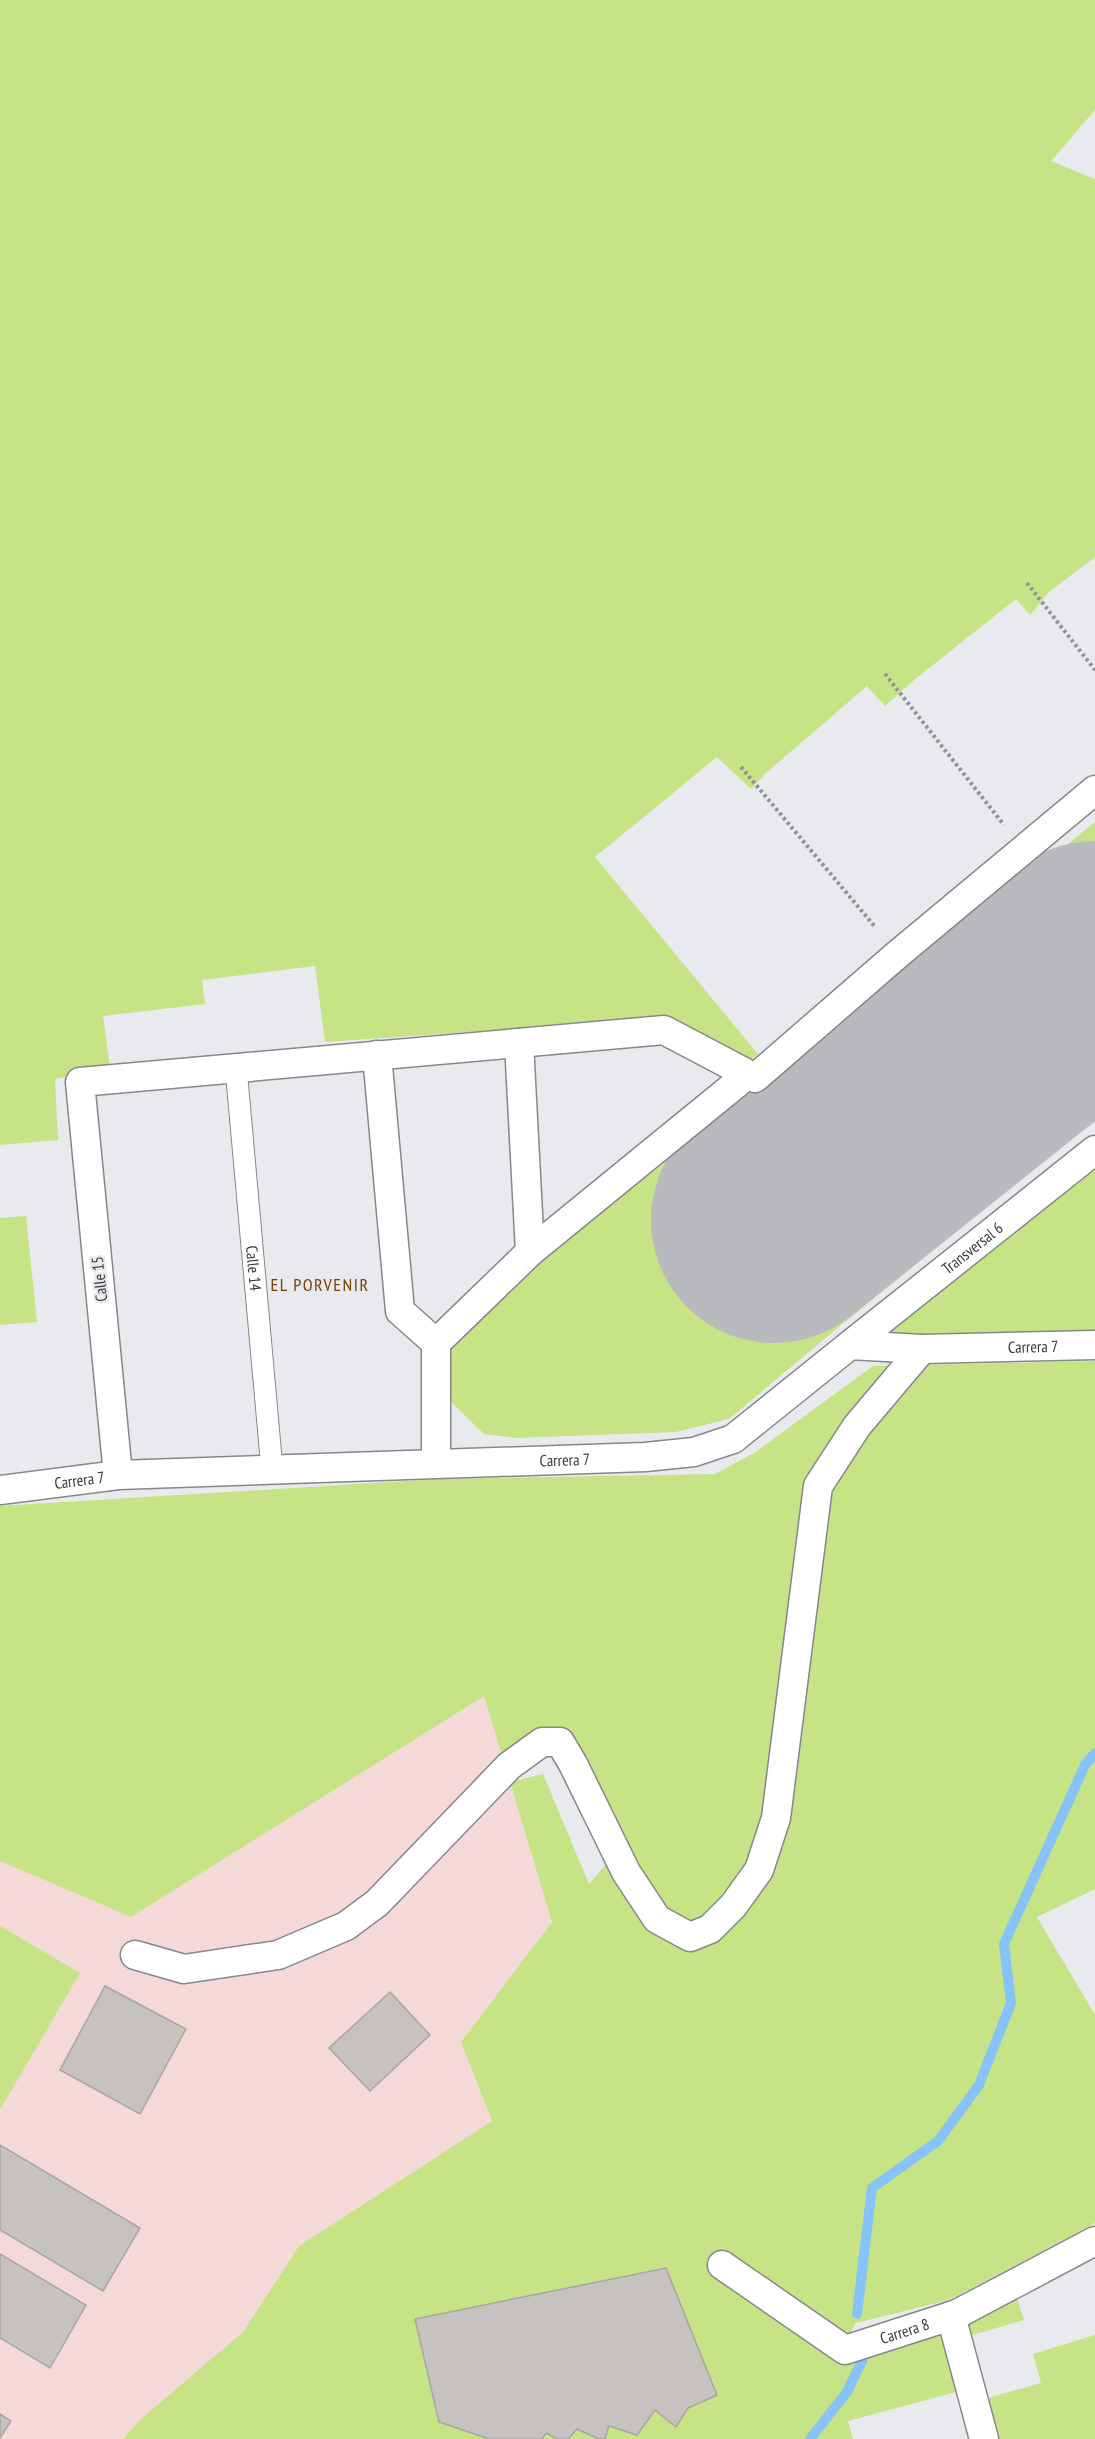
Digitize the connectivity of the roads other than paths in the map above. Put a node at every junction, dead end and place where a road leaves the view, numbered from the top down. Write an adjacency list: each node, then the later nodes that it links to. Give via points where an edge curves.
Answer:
1 (1095, 790): 5 (street, via 754,1078)
2 (519, 1042): 3 (street); 5 (street, via 664,1030); 7 (street)
3 (377, 1055): 4 (street); 8 (street, via 400,1311)
4 (236, 1068): 13 (street, Calle 14); 14 (street, Calle 15, via 80,1082)
5 (747, 1075): 7 (street)
6 (1095, 1150): 9 (street, Transversal 6)
7 (530, 1252): 8 (street)
8 (435, 1343): 12 (street)
9 (850, 1345): 11 (street, Carrera 7); 12 (street, Carrera 7, via 733,1439 694,1452)
10 (1095, 1345): 11 (street, Carrera 7)
11 (922, 1349): 16 (street, via 857,1426 818,1486 776,1818 759,1870 710,1929 690,1937 657,1918 626,1872 560,1742 542,1742 509,1766 377,1903 346,1926 278,1955 184,1969)
12 (436, 1463): 13 (street, Carrera 7)
13 (272, 1469): 14 (street, Carrera 7)
14 (118, 1475): 15 (street, Carrera 7)
15 (0, 1490)
16 (135, 1955)
17 (1095, 2241): 19 (street, Carrera 8)
18 (722, 2265): 19 (street, Carrera 8, via 844,2350)
19 (951, 2316): 20 (street)
20 (984, 2439)

